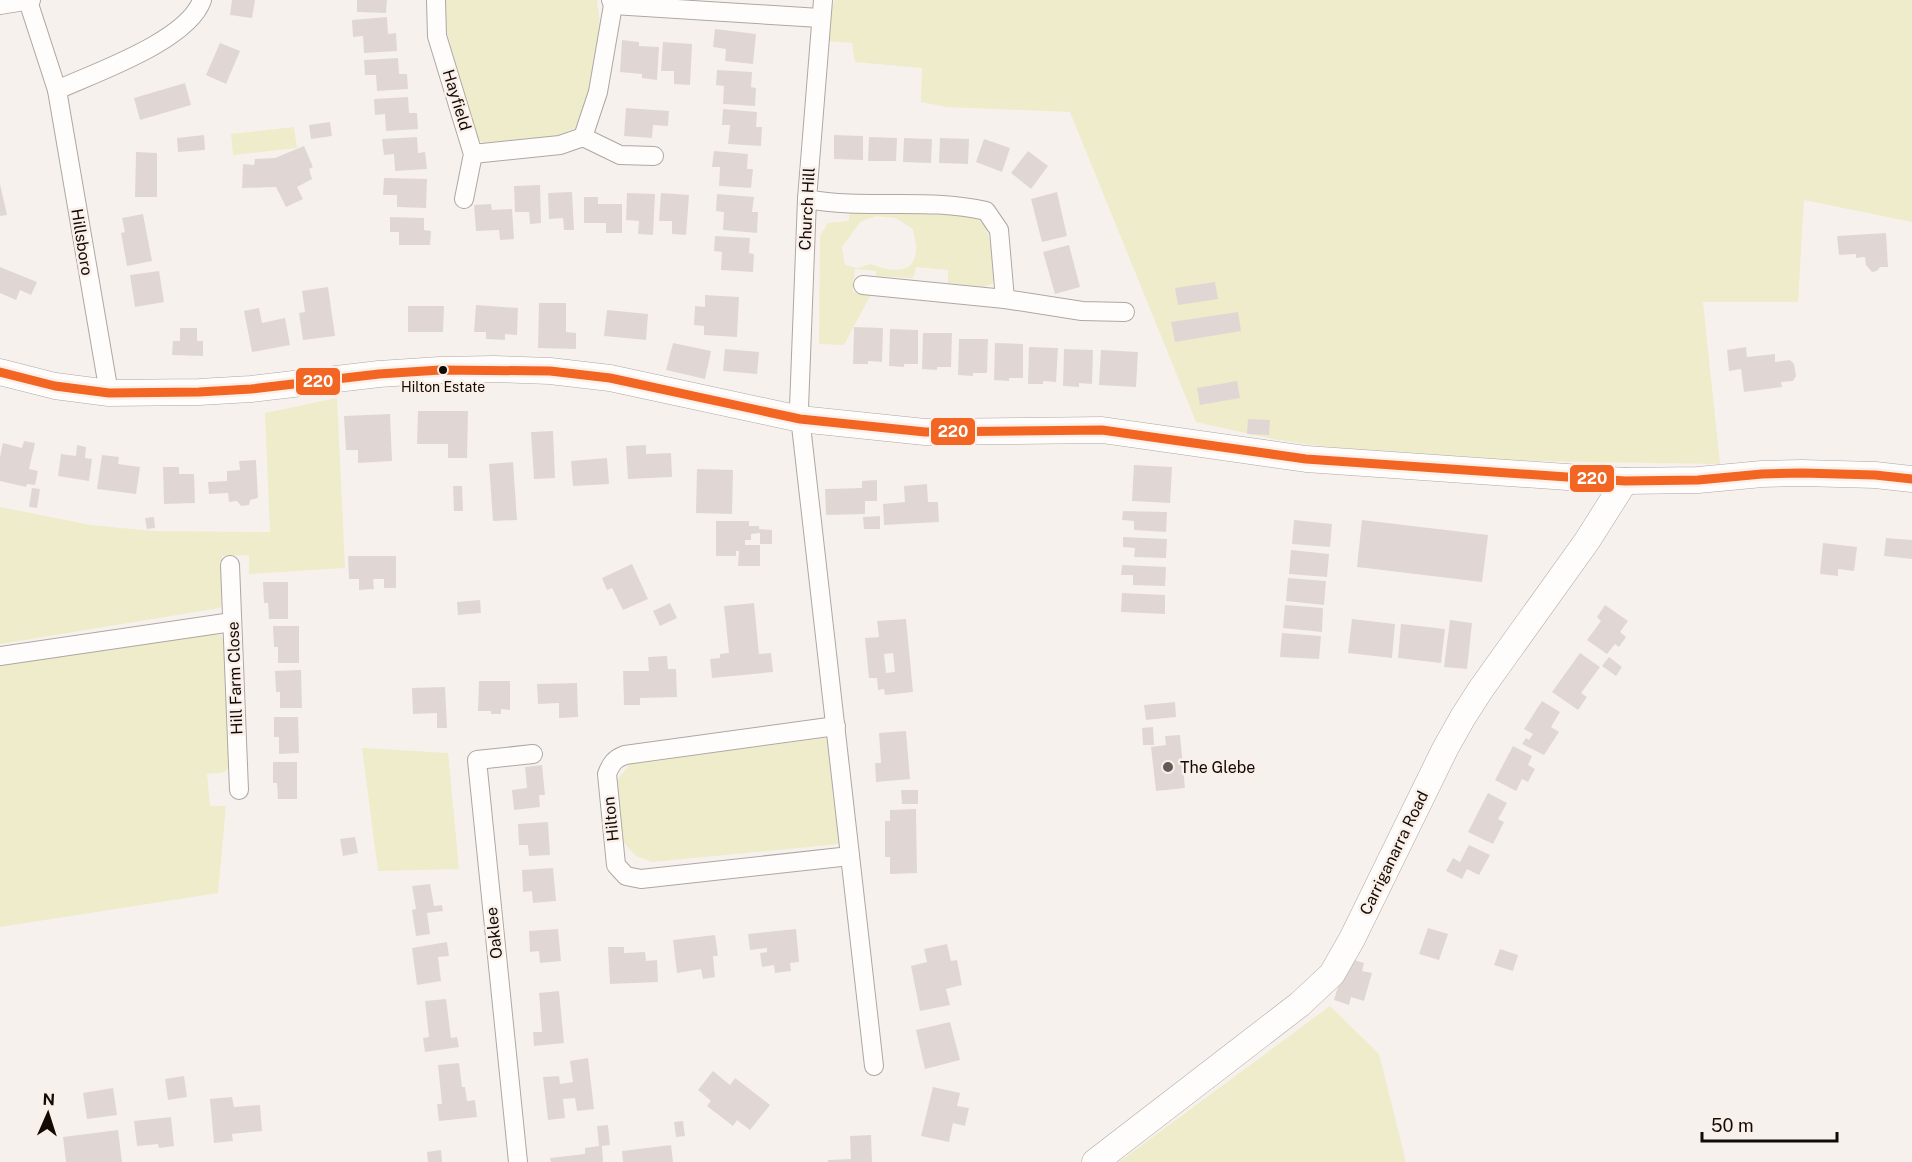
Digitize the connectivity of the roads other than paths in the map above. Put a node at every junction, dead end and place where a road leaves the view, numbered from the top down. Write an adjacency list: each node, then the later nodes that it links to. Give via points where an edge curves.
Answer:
1 (202, 0): 7 (street, via 191,18 153,47)
2 (436, 0): 9 (street, Hayfield, via 437,36)
3 (30, 1): 5 (street, Hillsboro); 7 (street, Hillsboro)
4 (612, 3): 6 (street); 8 (street, via 598,92)
5 (0, 5)
6 (821, 9): 12 (street, Church Hill)
7 (57, 90): 17 (street, Hillsboro)
8 (583, 137): 9 (street, via 560,145); 10 (street, via 620,154)
9 (473, 154): 11 (street, Hayfield)
10 (654, 156)
11 (464, 198)
12 (807, 199): 14 (street, via 959,205 986,211 999,230); 18 (street, Church Hill)
13 (863, 285): 14 (street)
14 (1005, 299): 15 (street)
15 (1125, 312)
16 (0, 372): 17 (main road, via 55,386)
17 (109, 393): 18 (main road, via 209,392 379,374 550,371 610,378)
18 (800, 419): 20 (main road, via 925,432 1102,430 1306,459); 24 (street)
19 (1912, 479): 20 (main road, via 1802,473)
20 (1625, 481): 30 (main road, Carriganarra Road, via 1587,542 1463,717 1332,974 1300,1004)
21 (230, 565): 22 (street, Hill Farm Close)
22 (232, 622): 23 (street); 26 (street, Hill Farm Close)
23 (0, 656)
24 (836, 726): 27 (street); 27 (street, Hilton, via 617,758 607,774 616,865 626,876 641,879)
25 (533, 754): 29 (street, Oaklee, via 477,760)
26 (239, 790)
27 (850, 856): 28 (street)
28 (874, 1066)
29 (518, 1162)
30 (1095, 1162)

